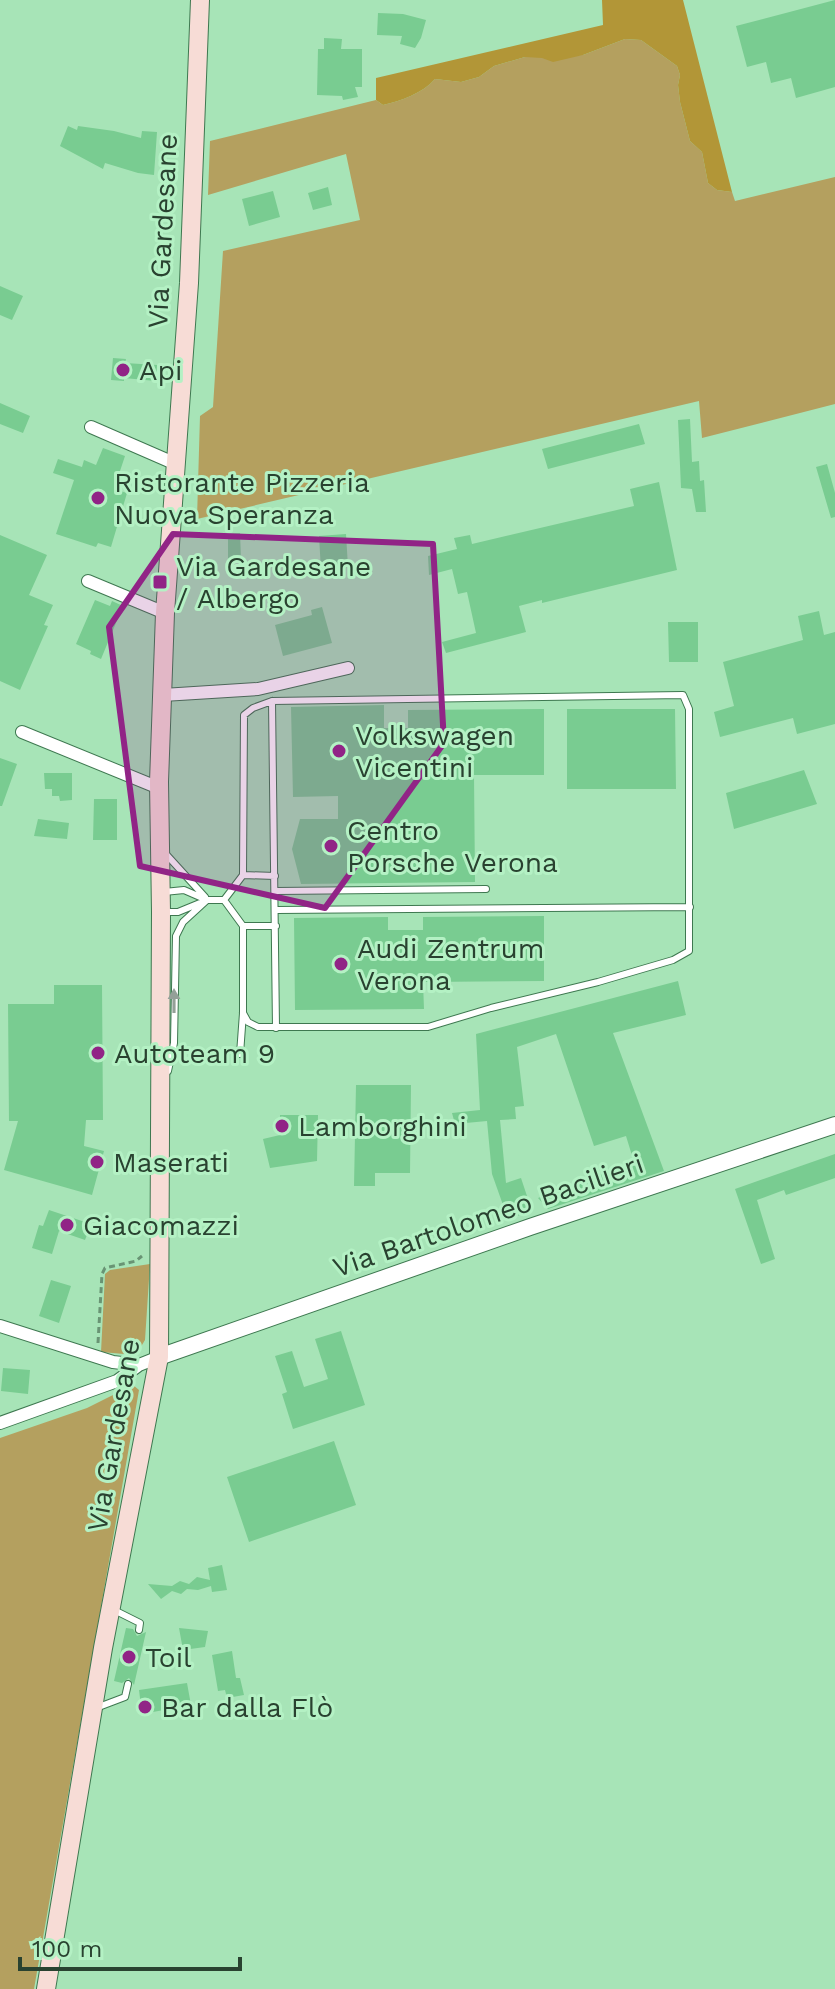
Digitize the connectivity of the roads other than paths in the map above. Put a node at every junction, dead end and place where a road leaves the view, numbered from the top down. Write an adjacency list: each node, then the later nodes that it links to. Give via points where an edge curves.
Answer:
1 (200, 0): 3 (main road, Via Gardesane)
2 (91, 427): 3 (street)
3 (176, 464): 5 (main road, Via Gardesane)
4 (88, 581): 5 (street)
5 (165, 613): 7 (main road, Via Gardesane)
6 (348, 668): 7 (street, via 258,689)
7 (163, 695): 10 (main road, Via Gardesane)
8 (272, 701): 12 (lane, via 253,708 242,724); 13 (lane); 19 (lane, via 683,695 689,709)
9 (22, 732): 10 (street)
10 (159, 788): 11 (main road, Via Gardesane)
11 (161, 849): 16 (main road, Via Gardesane); 17 (lane)
12 (243, 875): 13 (lane); 18 (lane)
13 (275, 876): 15 (lane)
14 (486, 889): 15 (lane)
15 (275, 891): 20 (lane)
16 (161, 892): 17 (lane, via 184,890); 21 (main road, Via Gardesane)
17 (207, 900): 18 (lane); 21 (lane, via 178,912); 27 (lane, one-way to 17, via 174,1043 176,936)
18 (224, 900): 22 (lane)
19 (690, 907): 20 (lane); 25 (lane, via 689,951 643,969 428,1027)
20 (276, 910): 23 (lane)
21 (161, 912): 27 (main road, Via Gardesane)
22 (243, 926): 23 (lane); 24 (lane)
23 (276, 926): 25 (lane)
24 (243, 1013): 25 (lane, via 258,1027); 26 (lane)
25 (276, 1028)
26 (240, 1054)
27 (160, 1105): 30 (main road, Via Gardesane)
28 (835, 1125): 30 (street, Via Bartolomeo Bacilieri)
29 (0, 1326): 31 (street, via 97,1359)
30 (159, 1357): 31 (street); 33 (main road, Via Gardesane)
31 (139, 1365): 32 (street, via 117,1381)
32 (0, 1423)
33 (110, 1609): 34 (lane, via 140,1623); 36 (main road, Via Gardesane)
34 (139, 1630)
35 (128, 1684): 36 (lane, via 125,1697)
36 (92, 1710): 37 (main road, Via Gardesane)
37 (46, 1989)

